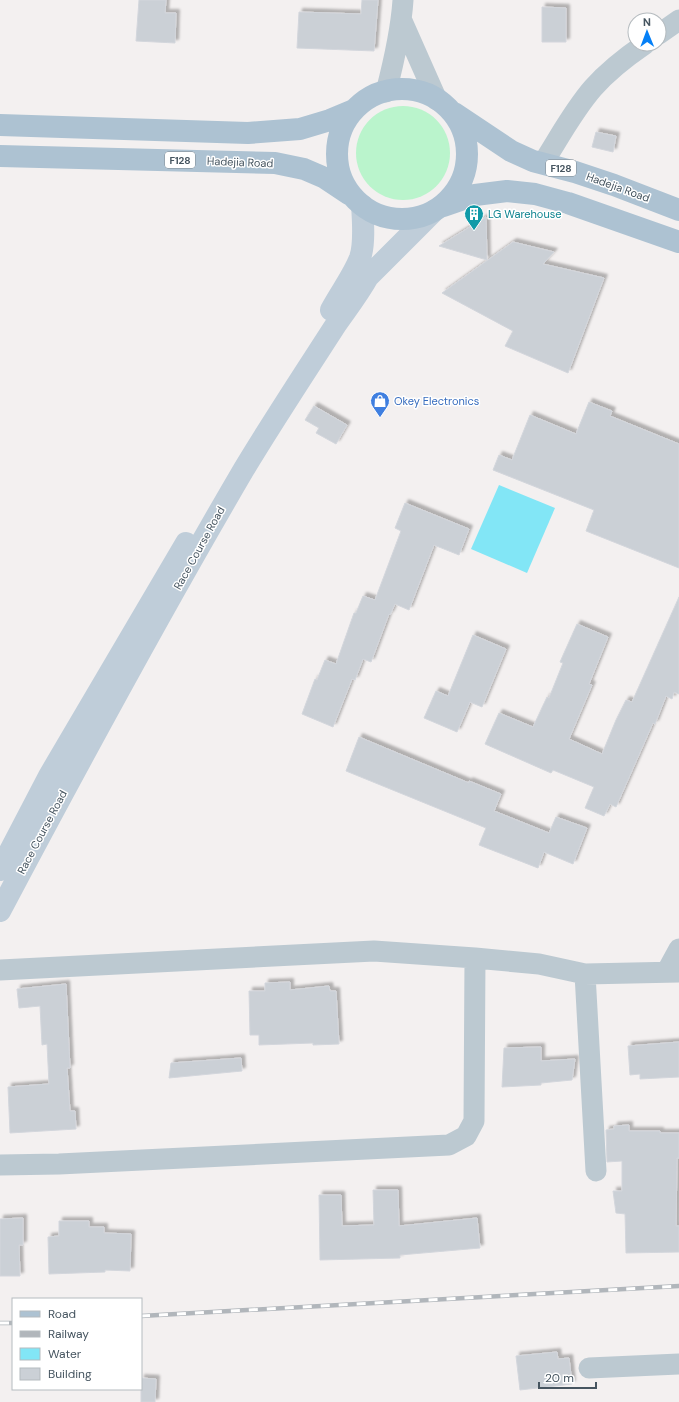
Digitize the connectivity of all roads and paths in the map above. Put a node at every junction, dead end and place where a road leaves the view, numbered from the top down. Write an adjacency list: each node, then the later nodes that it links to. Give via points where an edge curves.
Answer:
1 (403, 0): 3 (street)
2 (679, 20): 4 (street)
3 (402, 21): 6 (street); 7 (street)
4 (667, 28)
5 (633, 52): 11 (street, via 621,60 593,88)
6 (386, 92): 7 (main road, F128, via 404,89 421,92); 8 (main road, F128, via 369,98)
7 (444, 105): 11 (main road, Hadejia Road / F128, via 511,151); 13 (main road, via 462,129 467,150 465,171 456,191)
8 (354, 110): 9 (main road, F128, via 300,129 248,133); 12 (main road, via 342,129 337,152 340,175)
9 (0, 125)
10 (0, 156): 12 (main road, Hadejia Road / F128, via 275,163 304,169 325,178)
11 (543, 163): 14 (main road, Hadejia Road / F128, via 614,185)
12 (357, 200): 13 (main road, F128, via 381,216 399,219 418,218); 16 (street, Race Course Road, via 363,233 360,257 353,272 145,612 49,776)
13 (438, 208): 15 (main road, F128, via 475,194 507,191 535,194); 17 (street, Race Course Road, via 368,277 275,419 81,758)
14 (679, 210)
15 (679, 242)
16 (0, 870)
17 (0, 911)
18 (679, 949): 21 (street)
19 (475, 958): 20 (street, via 374,951); 22 (street, via 539,964); 23 (street, via 474,1121 466,1136 449,1144)
20 (0, 970)
21 (673, 972): 22 (street)
22 (585, 974): 24 (street)
23 (0, 1165)
24 (596, 1170)
25 (679, 1364): 26 (street)
26 (589, 1368)

